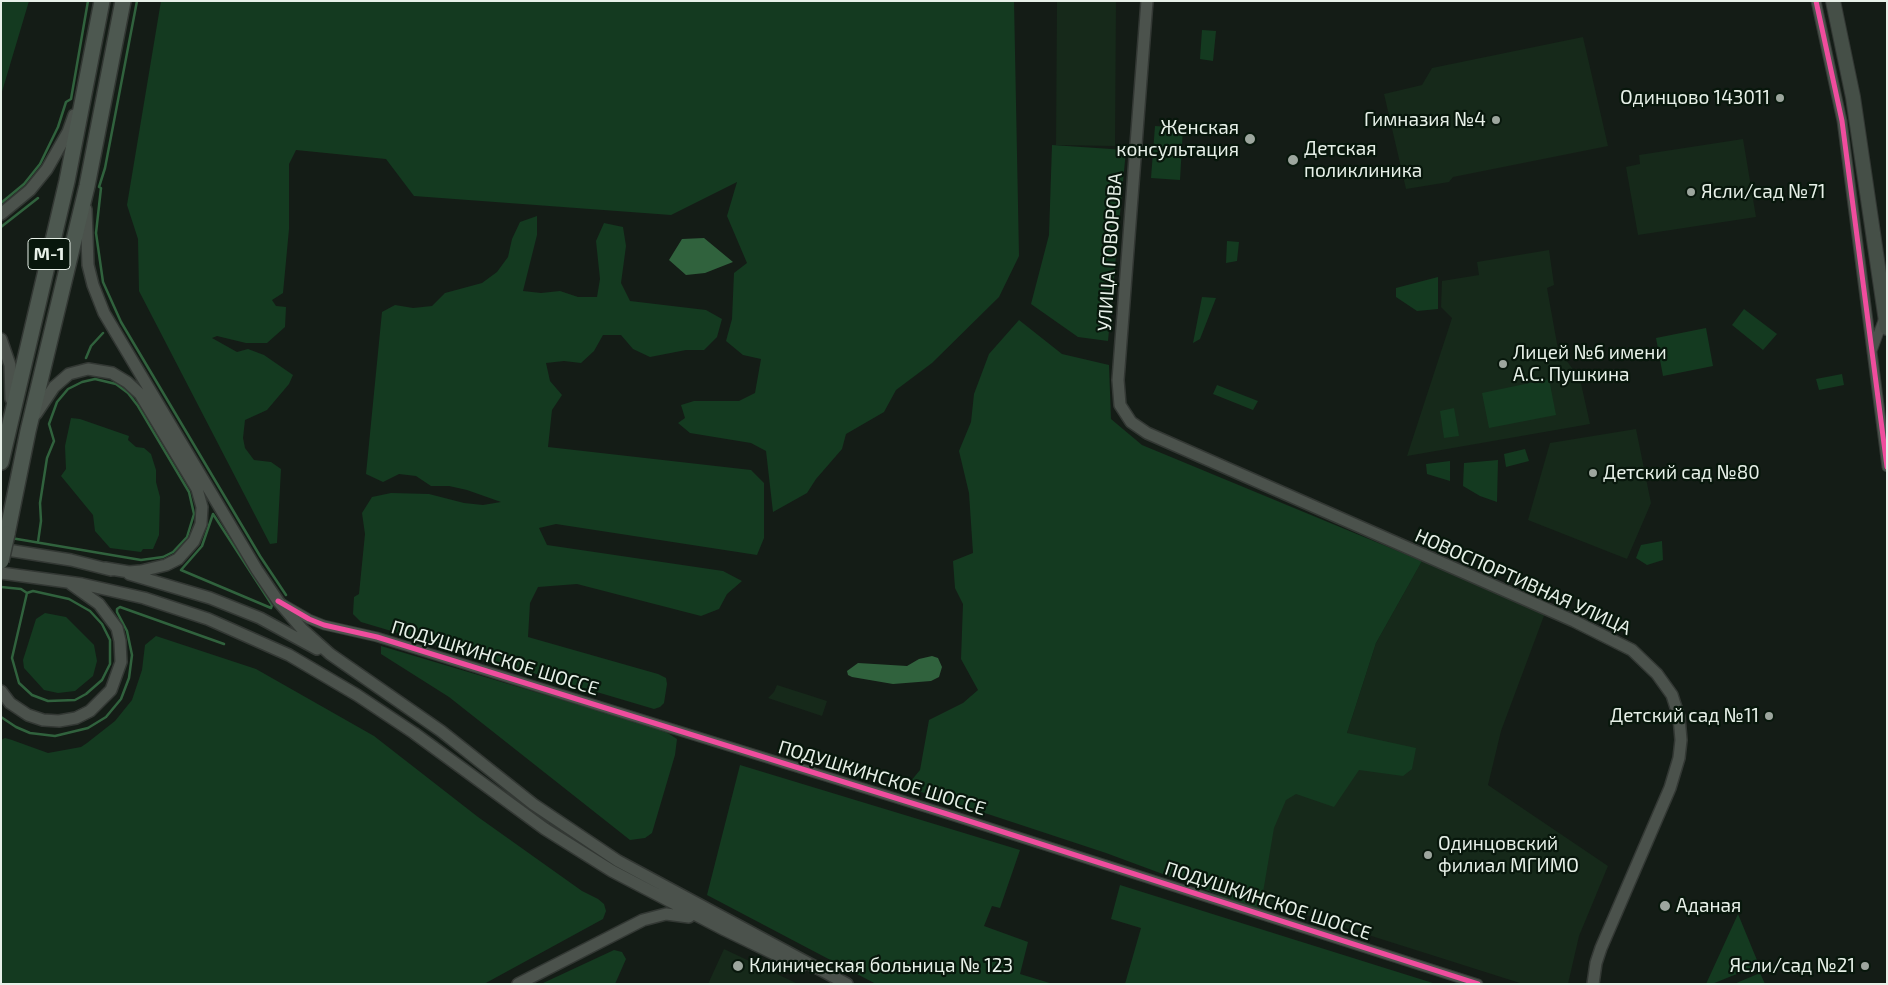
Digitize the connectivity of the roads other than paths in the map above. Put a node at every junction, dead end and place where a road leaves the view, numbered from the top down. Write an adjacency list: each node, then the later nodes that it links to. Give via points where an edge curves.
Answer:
1 (102, 1): 7 (highway, М-1)
2 (123, 1): 8 (highway, М-1)
3 (1147, 1): 14 (main road, УЛИЦА ГОВОРОВА, via 1118,380 1118,395)
4 (1816, 1): 13 (street, via 1842,121)
5 (1833, 1): 11 (main road, via 1853,97)
6 (1841, 1): 10 (main road, via 1866,119)
7 (88, 76): 9 (main road, via 68,132 55,157 30,190); 15 (highway, М-1, via 67,181)
8 (89, 174): 16 (highway, М-1); 24 (main road, via 87,255 92,285 100,304)
9 (1, 214)
10 (1887, 264)
11 (1886, 322): 13 (street)
12 (1, 340): 15 (main road, via 11,376)
13 (1871, 351): 18 (street)
14 (1125, 414): 32 (main road, НОВОСПОРТИВНАЯ УЛИЦА, via 1138,428 1157,438 1632,650 1658,674 1672,695 1679,717 1679,758 1670,788 1601,948)
15 (8, 431): 17 (highway, М-1)
16 (28, 431): 20 (highway, М-1, bridge); 21 (main road, via 46,396 61,379 79,371 104,370 128,382 140,394 194,481 202,515 198,533 187,551 178,559 153,569 128,572)
17 (1, 462)
18 (1887, 467)
19 (1, 549): 21 (main road)
20 (1, 561)
21 (105, 568): 25 (main road, via 210,598 260,618)
22 (1, 572): 23 (main road)
23 (60, 581): 26 (main road, via 74,585 93,599 113,621 119,634 121,656 114,684 106,697 90,711 59,721 28,715 10,703); 27 (main road, via 104,588 165,604 249,636 308,665 414,733 545,829 636,884)
24 (278, 601): 25 (main road, via 309,636); 31 (street, ПОДУШКИНСКОЕ ШОССЕ, via 324,625 376,637 956,817)
25 (345, 665): 28 (main road, via 441,732 534,804 618,861)
26 (1, 691)
27 (725, 930): 28 (main road, via 788,962); 29 (main road, via 684,916 654,916 632,924)
28 (823, 971): 30 (main road)
29 (518, 984)
30 (847, 984)
31 (1478, 984)
32 (1593, 984)

